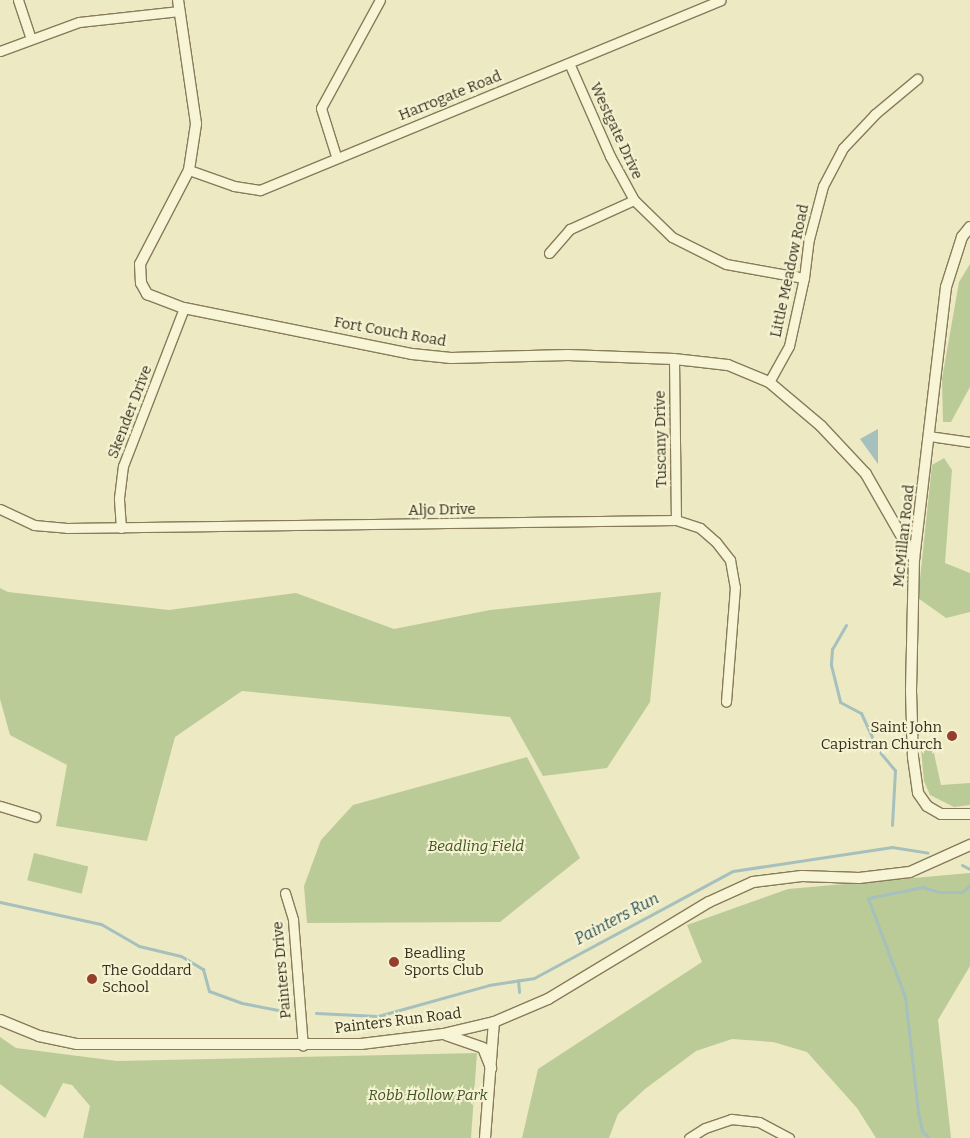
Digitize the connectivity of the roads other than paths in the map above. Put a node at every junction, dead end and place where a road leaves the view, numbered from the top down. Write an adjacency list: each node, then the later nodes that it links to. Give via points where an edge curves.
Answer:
1 (18, 0): 5 (street)
2 (380, 0): 9 (street, via 322,108)
3 (720, 0): 7 (street, Harrogate Road)
4 (179, 5): 5 (street, via 95,19); 10 (street, Fort Couch Road, via 196,124)
5 (31, 39): 6 (street)
6 (0, 51)
7 (569, 63): 9 (street, Harrogate Road); 11 (street, Westgate Drive, via 610,156)
8 (917, 79): 14 (street, Little Meadow Road, via 875,114 843,148 824,186 809,239)
9 (336, 156): 10 (street, Harrogate Road, via 260,190 234,186)
10 (189, 170): 15 (street, Fort Couch Road, via 145,250 139,275 147,294)
11 (634, 200): 13 (street, via 570,229); 14 (street, Westgate Drive, via 672,237 726,264)
12 (970, 227): 18 (street, McMillan Road, via 962,236 946,287)
13 (549, 253)
14 (804, 278): 17 (street, Little Meadow Road, via 789,346)
15 (184, 308): 16 (street, Fort Couch Road, via 431,356); 22 (street, Skender Drive, via 123,466 119,498)
16 (674, 358): 17 (street, Fort Couch Road, via 728,365); 21 (street, Tuscany Drive)
17 (769, 382): 23 (street, Fort Couch Road, via 821,426 866,474)
18 (929, 436): 19 (street); 23 (street, McMillan Road)
19 (970, 442)
20 (0, 509): 22 (street, Aljo Drive, via 46,527)
21 (676, 520): 22 (street, Aljo Drive); 24 (street, Aljo Drive, via 700,528 730,560 735,587)
22 (121, 528)
23 (914, 558): 26 (street, McMillan Road, via 913,757 918,793 927,806 941,814)
24 (726, 702)
25 (0, 806): 27 (street)
26 (970, 814)
27 (35, 817)
28 (970, 845): 31 (street, Painters Run Road, via 910,872 859,878 802,876 753,882 709,902 548,999)
29 (285, 893): 33 (street, Painters Drive, via 292,920)
30 (0, 1020): 33 (street, Painters Run Road, via 39,1036 77,1044)
31 (494, 1022): 32 (street, Painters Run Road); 34 (street)
32 (443, 1034): 33 (street, Painters Run Road, via 361,1044); 34 (street, via 468,1040 483,1048)
33 (303, 1046)
34 (492, 1072): 35 (street)
35 (484, 1138)
36 (689, 1138): 37 (street, via 704,1128 731,1120 759,1122)
37 (789, 1138)

